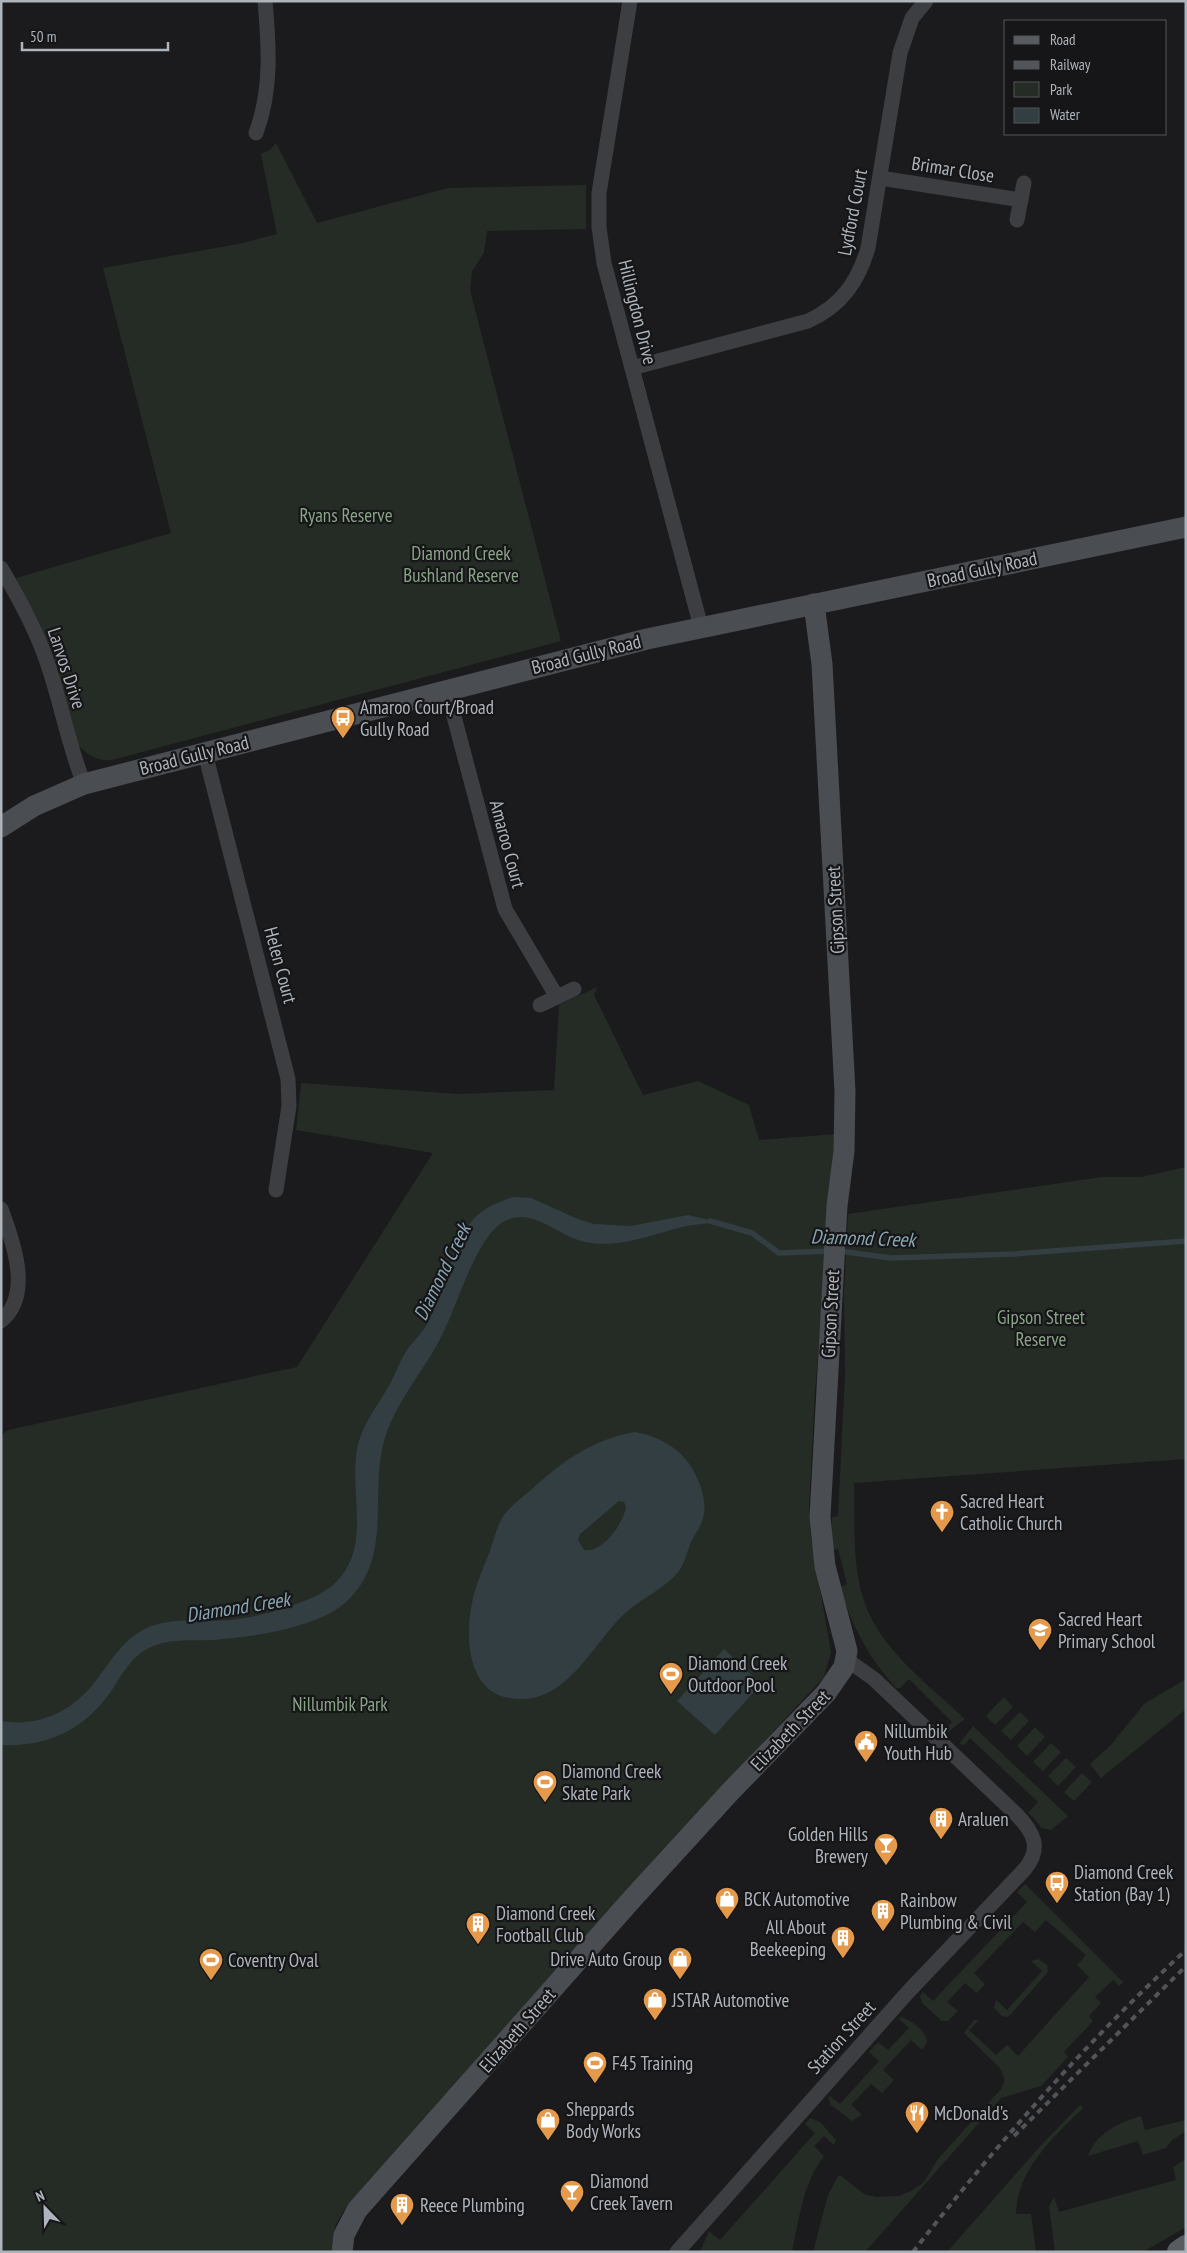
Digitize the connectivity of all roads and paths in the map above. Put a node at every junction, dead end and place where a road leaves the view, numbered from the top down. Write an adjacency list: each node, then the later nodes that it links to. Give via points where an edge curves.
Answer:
1 (265, 1): 4 (street, via 267,100)
2 (630, 1): 9 (street, Hillingdon Drive, via 599,193 599,227 604,263)
3 (926, 1): 5 (street, Lydford Court, via 912,18 900,53)
4 (256, 133)
5 (880, 178): 7 (street, Brimar Close); 9 (street, Lydford Court, via 862,269 852,286 833,306 808,321)
6 (1024, 183): 7 (street)
7 (1021, 200): 8 (street)
8 (1017, 220)
9 (632, 368): 13 (street, Hillingdon Drive)
10 (1186, 527): 12 (street, Broad Gully Road)
11 (1, 568): 16 (street, Lanvos Drive, via 33,627 46,660)
12 (814, 604): 13 (street, Broad Gully Road); 24 (street, Gipson Street, via 822,664 844,1074 844,1151 832,1287 821,1533 824,1558 846,1644)
13 (700, 627): 14 (street, Broad Gully Road)
14 (447, 690): 15 (street, Broad Gully Road); 19 (street, Amaroo Court, via 505,909)
15 (205, 753): 16 (street, Broad Gully Road); 21 (street, Helen Court, via 288,1079 289,1106)
16 (84, 784): 17 (street, Broad Gully Road, via 61,792)
17 (1, 827)
18 (574, 989): 19 (street)
19 (557, 997): 20 (street)
20 (540, 1005)
21 (276, 1190)
22 (1, 1209): 23 (street, via 19,1283 13,1306)
23 (1, 1321)
24 (846, 1659): 26 (street, Elizabeth Street, via 840,1675 826,1693 633,1898 358,2210 344,2235); 27 (street, Station Street, via 874,1679 1017,1815 1033,1834 1035,1850 1025,1869 908,1992)
25 (1186, 2248): 28 (main road)
26 (342, 2252)
27 (677, 2252)
28 (1179, 2252)

